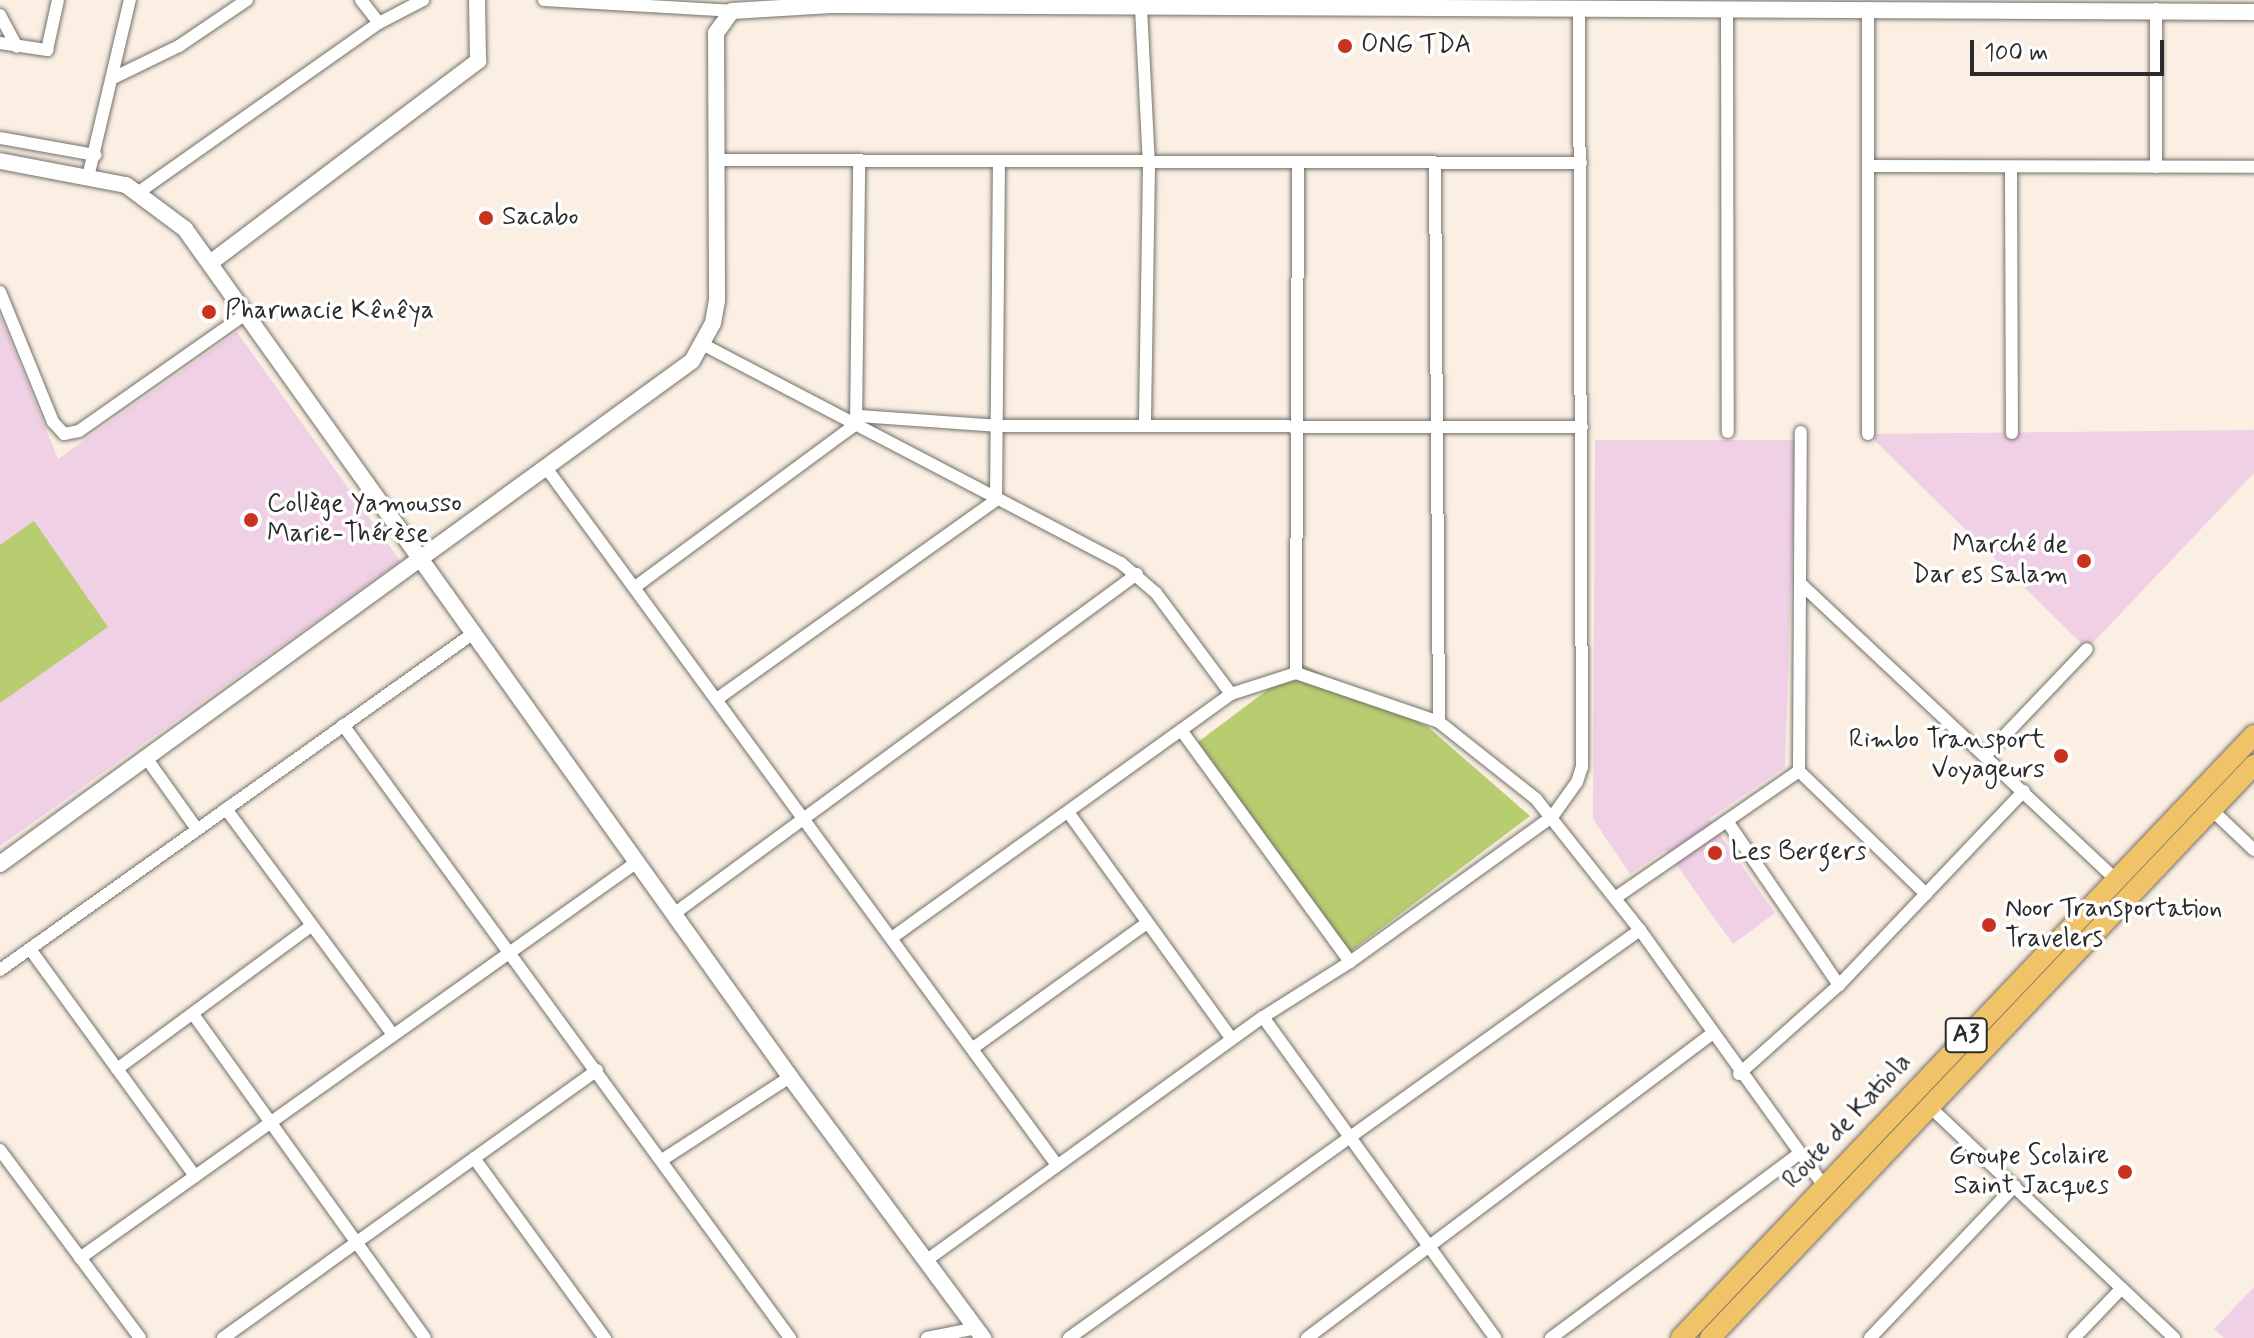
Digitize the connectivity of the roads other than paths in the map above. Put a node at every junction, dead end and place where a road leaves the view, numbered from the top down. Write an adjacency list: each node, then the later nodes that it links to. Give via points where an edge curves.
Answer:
1 (58, 0): 22 (street, via 47,50)
2 (130, 0): 23 (street)
3 (247, 0): 23 (street, via 179,46)
4 (361, 0): 20 (street)
5 (423, 0): 20 (street)
6 (477, 0): 40 (street, via 478,61)
7 (544, 0): 18 (street)
8 (831, 3): 9 (street); 18 (street)
9 (1141, 4): 10 (street); 33 (street)
10 (1369, 4): 17 (street)
11 (1660, 4): 13 (street); 17 (street)
12 (2093, 4): 14 (street); 16 (street)
13 (1727, 8): 14 (street); 50 (street)
14 (1868, 8): 34 (street)
15 (2248, 8): 16 (street)
16 (2156, 9): 36 (street)
17 (1579, 10): 32 (street)
18 (732, 11): 26 (street, via 716,33)
19 (0, 15): 22 (street)
20 (379, 23): 39 (street)
21 (0, 43): 22 (street)
22 (17, 47)
23 (113, 78): 25 (street)
24 (0, 138): 25 (street)
25 (95, 155): 38 (street)
26 (717, 160): 28 (street); 43 (street, via 717,301)
27 (0, 161): 38 (street)
28 (859, 161): 29 (street); 44 (street)
29 (999, 161): 33 (street); 45 (street)
30 (1298, 162): 31 (street); 33 (street); 47 (street)
31 (1435, 163): 32 (street); 48 (street)
32 (1581, 163): 49 (street)
33 (1149, 165): 46 (street)
34 (1869, 166): 35 (street); 53 (street)
35 (2011, 167): 36 (street); 52 (street)
36 (2156, 167): 37 (street)
37 (2254, 167)
38 (88, 177): 39 (street)
39 (139, 192): 40 (street, via 175,219)
40 (210, 263): 42 (street)
41 (0, 292): 42 (street, via 53,422 64,434 79,431)
42 (247, 313): 56 (street)
43 (704, 345): 44 (street); 54 (street, via 692,361)
44 (857, 420): 45 (street); 55 (street); 59 (street)
45 (1000, 426): 46 (street); 55 (street)
46 (1145, 426): 47 (street)
47 (1299, 426): 48 (street); 62 (street)
48 (1436, 427): 49 (street); 65 (street)
49 (1582, 427): 77 (street, via 1582,767)
50 (1728, 432)
51 (1801, 432): 58 (street)
52 (2012, 433)
53 (1868, 434)
54 (547, 469): 56 (street); 59 (street)
55 (996, 500): 57 (street); 64 (street)
56 (423, 559): 60 (street); 70 (street)
57 (1137, 574): 63 (street); 78 (street)
58 (1800, 583): 69 (street); 72 (street)
59 (635, 587): 64 (street)
60 (475, 632): 66 (street); 82 (street)
61 (2087, 649): 69 (street)
62 (1296, 673): 63 (street); 65 (street)
63 (1231, 694): 67 (street)
64 (717, 699): 78 (street)
65 (1439, 722): 77 (street)
66 (343, 725): 74 (street); 93 (street)
67 (1181, 730): 76 (street); 94 (street)
68 (2254, 735): 84 (highway, Route de Katiola / A3)
69 (1986, 755): 73 (street)
70 (147, 759): 80 (street); 83 (street)
71 (2254, 765): 75 (highway, Route de Katiola / A3)
72 (1799, 771): 79 (street); 85 (street)
73 (2024, 791): 84 (street); 85 (street)
74 (226, 809): 80 (street); 89 (street)
75 (2211, 809): 81 (street); 107 (highway, Route de Katiola / A3)
76 (1068, 812): 88 (street); 91 (street)
77 (1552, 817): 86 (street); 94 (street)
78 (805, 821): 87 (street); 91 (street)
79 (1727, 821): 86 (street); 96 (street)
80 (197, 829): 92 (street)
81 (2254, 850)
82 (637, 862): 87 (street); 93 (street)
83 (0, 864)
84 (2115, 879): 116 (highway, Route de Katiola / A3)
85 (1926, 894): 96 (street)
86 (1615, 898): 90 (street)
87 (675, 913): 106 (street)
88 (1147, 923): 101 (street); 102 (street)
89 (311, 926): 97 (street); 100 (street)
90 (1640, 930): 99 (street); 109 (street)
91 (893, 937): 102 (street)
92 (30, 949): 95 (street); 103 (street)
93 (510, 953): 100 (street); 104 (street)
94 (1350, 962): 98 (street)
95 (0, 970)
96 (1839, 985): 105 (street)
97 (193, 1014): 103 (street); 108 (street)
98 (1263, 1017): 101 (street); 109 (street)
99 (1713, 1033): 105 (street); 119 (street)
100 (393, 1035): 108 (street)
101 (1232, 1039): 114 (street)
102 (973, 1048): 114 (street)
103 (117, 1069): 115 (street)
104 (597, 1070): 112 (street); 113 (street)
105 (1739, 1074): 111 (street)
106 (790, 1077): 113 (street); 121 (street)
107 (1930, 1107): 117 (street); 135 (highway, Route de Katiola / A3)
108 (271, 1122): 115 (street); 118 (street)
109 (1352, 1137): 119 (street); 130 (street)
110 (0, 1151): 120 (street)
111 (1800, 1153): 116 (street); 133 (street)
112 (474, 1158): 118 (street); 127 (street)
113 (662, 1160): 128 (street)
114 (1057, 1165): 121 (street)
115 (195, 1176): 120 (street)
116 (1823, 1185): 134 (highway, Route de Katiola / A3)
117 (2015, 1186): 122 (street); 136 (street)
118 (356, 1243): 125 (street); 126 (street)
119 (1430, 1247): 131 (street); 132 (street)
120 (80, 1258): 124 (street)
121 (927, 1260): 123 (street)
122 (2122, 1288): 137 (street); 138 (street)
123 (980, 1333): 129 (street)
124 (140, 1338)
125 (223, 1338)
126 (425, 1338)
127 (605, 1338)
128 (790, 1338)
129 (927, 1338)
130 (1069, 1338)
131 (1307, 1338)
132 (1495, 1338)
133 (1551, 1338)
134 (1681, 1338)
135 (1710, 1338)
136 (1870, 1338)
137 (2074, 1338)
138 (2174, 1338)

